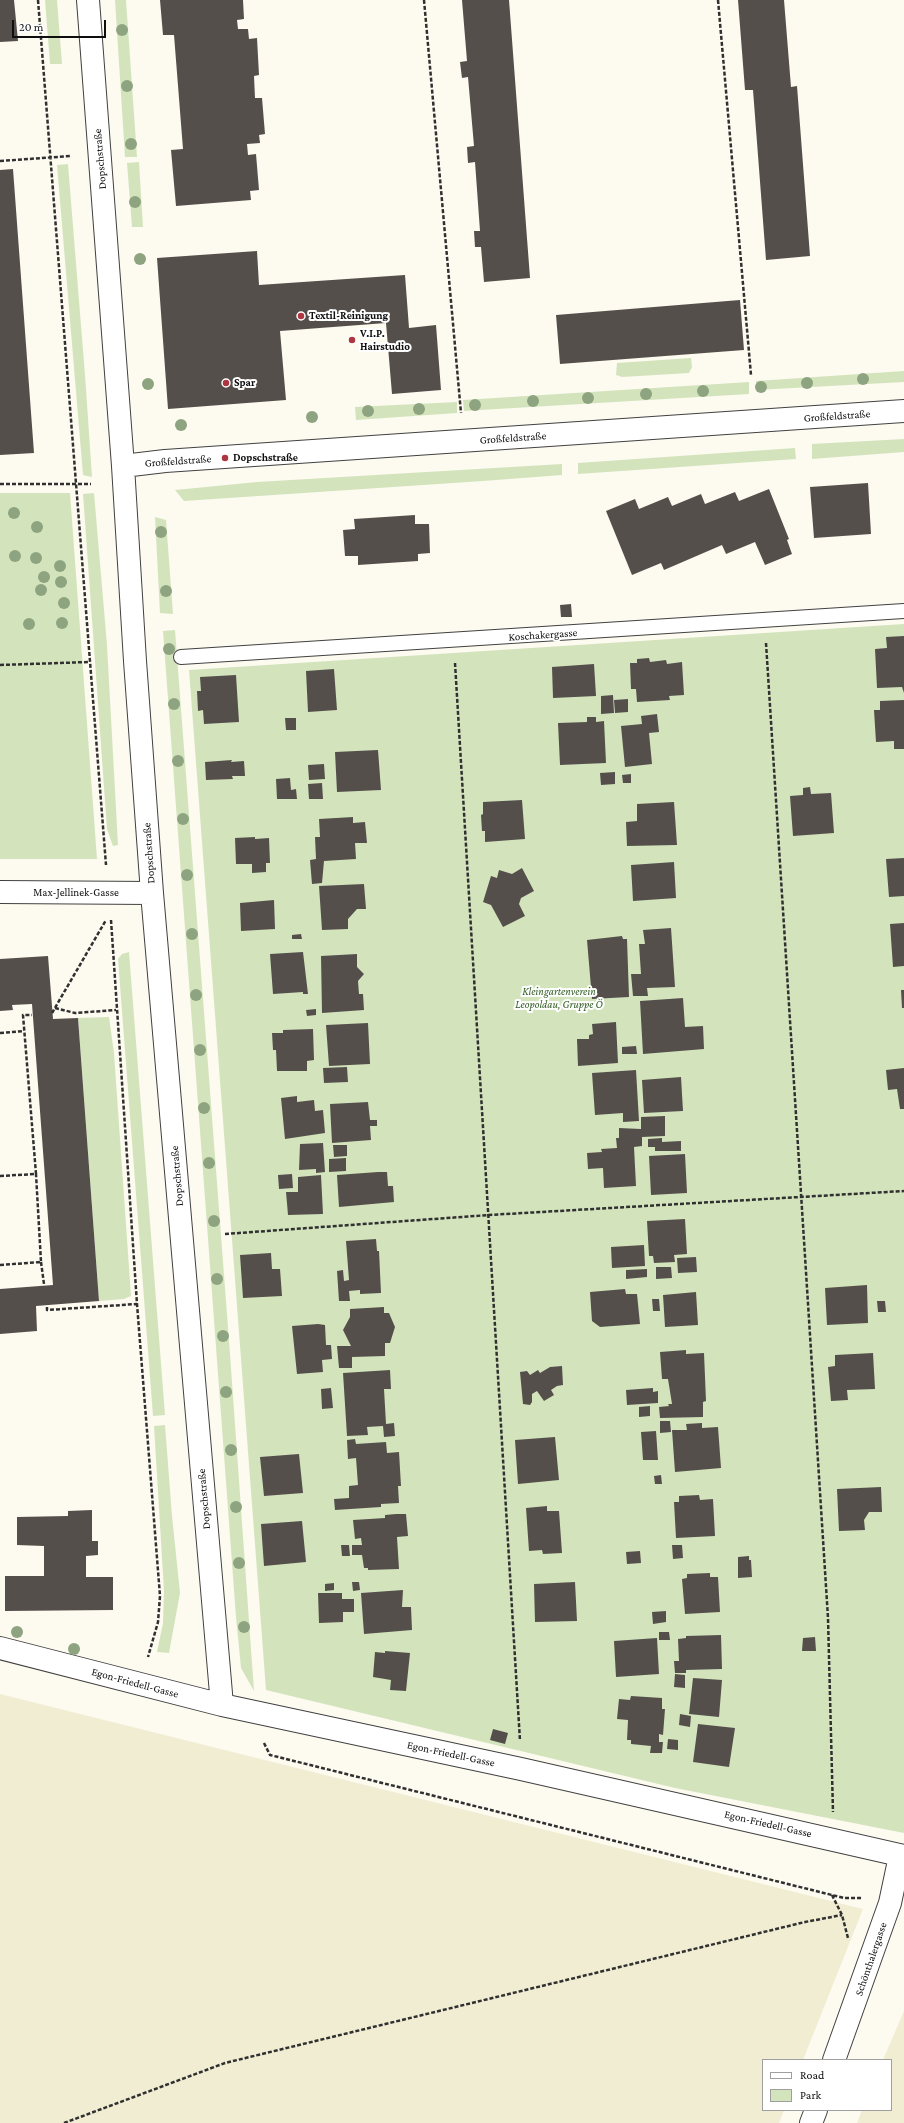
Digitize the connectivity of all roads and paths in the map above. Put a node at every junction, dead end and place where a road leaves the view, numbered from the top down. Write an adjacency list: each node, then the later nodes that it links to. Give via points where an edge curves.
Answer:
1 (38, 0): 6 (path)
2 (88, 0): 5 (street, Dopschstraße)
3 (424, 0): 10 (path)
4 (718, 0): 8 (path)
5 (100, 155): 6 (path); 11 (street, Dopschstraße)
6 (51, 158): 7 (path); 13 (path)
7 (0, 161)
8 (751, 375)
9 (904, 412): 10 (street, Großfeldstraße)
10 (463, 442): 11 (street, Großfeldstraße, via 165,461)
11 (123, 466): 23 (street, Dopschstraße)
12 (0, 484): 13 (path)
13 (76, 484): 14 (path); 19 (path)
14 (91, 484)
15 (904, 611): 16 (lane, Koschakergasse)
16 (764, 621): 17 (lane, Koschakergasse); 33 (path)
17 (453, 640): 18 (lane, Koschakergasse); 34 (path)
18 (181, 657)
19 (90, 662): 20 (path); 22 (path)
20 (0, 665)
21 (0, 892): 22 (street, Max-Jellinek-Gasse)
22 (108, 893): 23 (street, Max-Jellinek-Gasse)
23 (152, 893): 43 (street, Dopschstraße)
24 (56, 1008): 25 (path, via 76,1013); 25 (path, via 110,913); 26 (path)
25 (116, 1010): 39 (path)
26 (52, 1014)
27 (32, 1015): 28 (path, via 23,1015)
28 (24, 1031): 29 (path); 30 (path)
29 (0, 1033)
30 (36, 1174): 31 (path); 36 (path)
31 (0, 1176)
32 (904, 1191): 33 (path)
33 (801, 1198): 34 (path); 46 (path, via 828,1618)
34 (489, 1215): 35 (path); 45 (path)
35 (225, 1234)
36 (41, 1262): 37 (path); 38 (path)
37 (0, 1265)
38 (44, 1284)
39 (137, 1304): 40 (path, via 47,1310); 42 (path, via 160,1596 158,1622)
40 (47, 1307)
41 (0, 1648): 42 (street, Egon-Friedell-Gasse)
42 (140, 1684): 43 (street, Egon-Friedell-Gasse)
43 (222, 1706): 44 (street, Egon-Friedell-Gasse)
44 (246, 1710): 45 (street, Egon-Friedell-Gasse); 48 (path, via 270,1755)
45 (522, 1769): 46 (street, Egon-Friedell-Gasse)
46 (834, 1839): 47 (street, Egon-Friedell-Gasse)
47 (902, 1856): 49 (street, Schönthalergasse)
48 (832, 1895): 49 (path); 50 (path)
49 (890, 1903): 51 (street, Schönthalergasse)
50 (842, 1915): 51 (path, via 852,1953); 54 (path, via 225,2063)
51 (870, 1963): 52 (street, Schönthalergasse)
52 (834, 2059)
53 (816, 2111): 55 (street)
54 (64, 2123)
55 (811, 2123)

